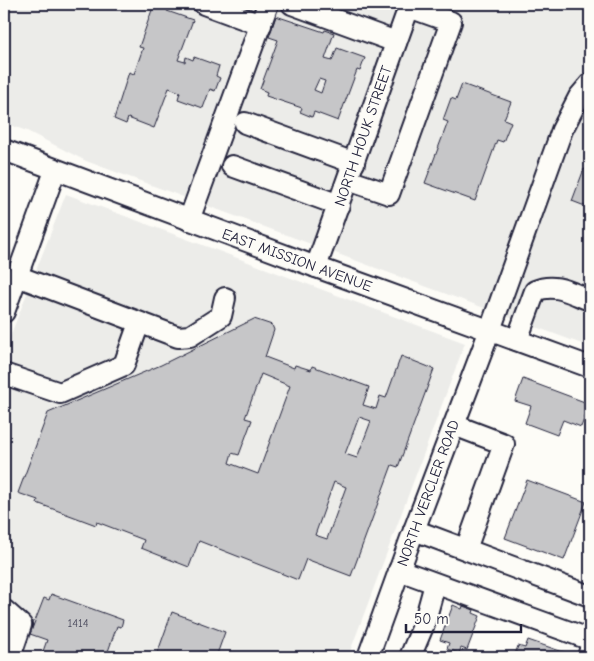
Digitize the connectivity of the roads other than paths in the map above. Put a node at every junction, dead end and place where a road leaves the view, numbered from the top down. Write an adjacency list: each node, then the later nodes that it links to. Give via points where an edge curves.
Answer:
1 (204, 4): 5 (street)
2 (268, 4): 5 (street)
3 (292, 4): 6 (street)
4 (405, 6): 6 (street, NORTH HOUK STREET); 12 (street, via 451,22 389,194)
5 (261, 25): 14 (street)
6 (396, 42): 12 (street, NORTH HOUK STREET)
7 (590, 84): 21 (street, NORTH VERCLER ROAD, via 579,97 562,130)
8 (245, 123): 12 (street)
9 (4, 150): 11 (street, EAST MISSION AVENUE)
10 (232, 166): 13 (street)
11 (55, 171): 14 (street, EAST MISSION AVENUE); 16 (street)
12 (351, 172): 13 (street, NORTH HOUK STREET)
13 (339, 205): 15 (street, NORTH HOUK STREET)
14 (189, 220): 15 (street, EAST MISSION AVENUE)
15 (316, 267): 21 (street, EAST MISSION AVENUE)
16 (17, 276): 19 (street); 20 (street)
17 (225, 298): 20 (street, via 221,316 190,336 178,337)
18 (590, 300): 22 (street, via 553,286 535,291)
19 (4, 312)
20 (139, 323): 24 (street, via 124,365 60,393)
21 (490, 330): 22 (street, EAST MISSION AVENUE); 25 (street, NORTH VERCLER ROAD)
22 (517, 340): 23 (street, EAST MISSION AVENUE)
23 (590, 367)
24 (4, 374)
25 (454, 425): 26 (street, NORTH VERCLER ROAD); 27 (street, via 504,444)
26 (414, 530): 27 (street); 28 (street, NORTH VERCLER ROAD)
27 (466, 549): 30 (street)
28 (400, 570): 29 (street); 33 (street, NORTH VERCLER ROAD)
29 (435, 584): 34 (street, via 424,624); 35 (street, via 586,638 590,641)
30 (590, 596)
31 (4, 610): 32 (street, via 21,625)
32 (10, 657)
33 (368, 657)
34 (410, 657)
35 (588, 657)

